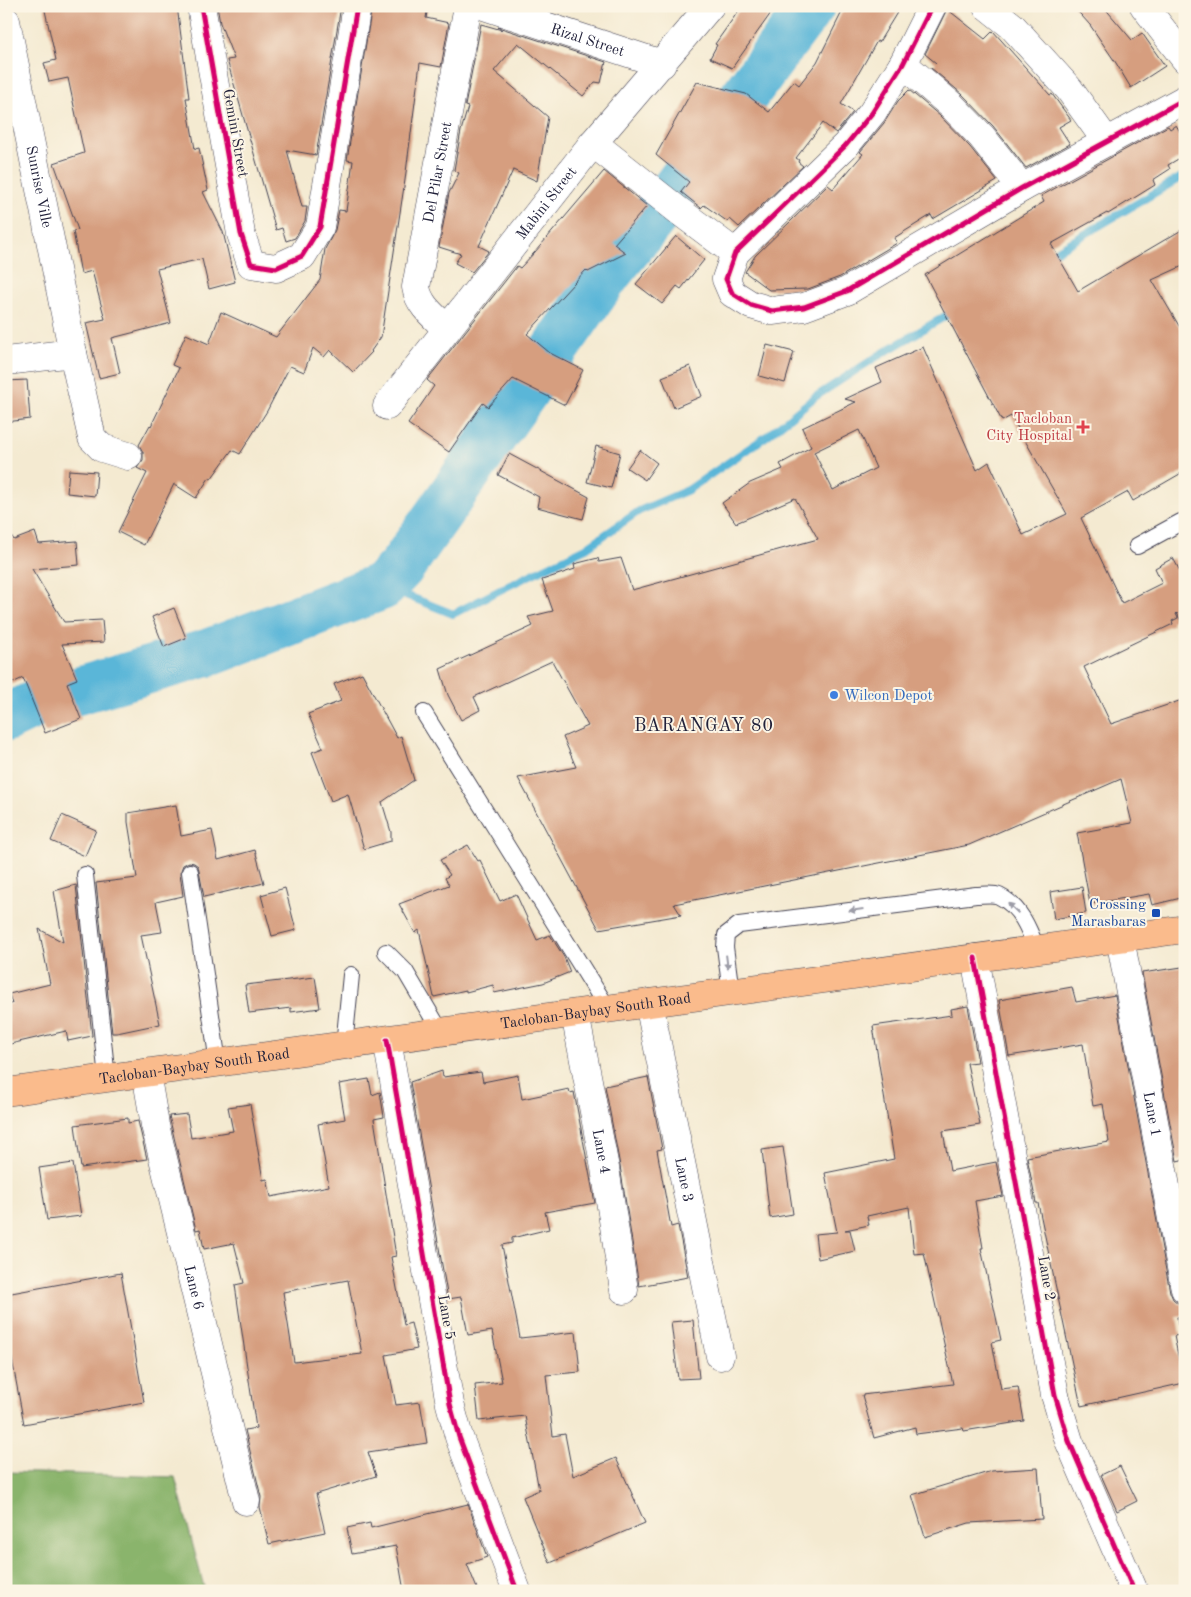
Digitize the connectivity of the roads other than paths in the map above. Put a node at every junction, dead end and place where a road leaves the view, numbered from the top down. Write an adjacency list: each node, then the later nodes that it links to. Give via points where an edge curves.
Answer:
1 (201, 6): 2 (street, Gemini Street, via 242,234 251,264 276,268 302,256 320,227)
2 (357, 6)
3 (468, 6): 18 (street, Del Pilar Street, via 416,287 423,306)
4 (484, 6): 11 (street, Rizal Street)
5 (710, 6): 11 (street, Mabini Street)
6 (932, 6): 12 (street)
7 (987, 6): 15 (street, via 1012,26 1069,90)
8 (1144, 6): 10 (street)
9 (6, 21): 19 (street, Sunrise Ville)
10 (1185, 59)
11 (662, 64): 14 (street, Mabini Street)
12 (903, 64): 16 (street, via 982,137); 17 (street, via 872,113 846,145)
13 (1185, 99): 15 (street)
14 (594, 142): 17 (street); 18 (street, Mabini Street)
15 (1107, 142): 16 (street)
16 (1022, 188): 17 (street, via 846,291 804,307 772,310 732,294 726,279)
17 (735, 253)
18 (447, 329): 21 (street, Mabini Street)
19 (73, 353): 20 (street); 22 (street, Sunrise Ville, via 92,438 102,448)
20 (6, 361)
21 (387, 406)
22 (128, 456)
23 (1185, 523): 24 (lane)
24 (1137, 546)
25 (424, 713): 36 (lane)
26 (190, 872): 41 (lane)
27 (85, 875): 43 (lane)
28 (1185, 929): 29 (main road, Tacloban-Baybay South Road)
29 (1120, 938): 30 (main road, Tacloban-Baybay South Road); 46 (street, Lane 1)
30 (1037, 950): 32 (main road, Tacloban-Baybay South Road); 34 (lane, one-way to 34, via 1027,923 998,895 976,895 739,925 726,935)
31 (386, 952): 38 (lane, via 405,970)
32 (975, 958): 34 (main road, Tacloban-Baybay South Road); 50 (street, Lane 2, via 1055,1395 1069,1441)
33 (351, 975): 40 (lane)
34 (731, 992): 35 (main road, Tacloban-Baybay South Road)
35 (650, 1003): 36 (main road, Tacloban-Baybay South Road); 47 (street, Lane 3)
36 (608, 1009): 37 (main road, Tacloban-Baybay South Road)
37 (575, 1014): 38 (main road, Tacloban-Baybay South Road); 45 (street, Lane 4, via 605,1168)
38 (441, 1032): 39 (main road, Tacloban-Baybay South Road)
39 (387, 1040): 40 (main road, Tacloban-Baybay South Road); 49 (street, Lane 5, via 450,1404 459,1437)
40 (344, 1046): 41 (main road, Tacloban-Baybay South Road)
41 (218, 1063): 42 (main road, Tacloban-Baybay South Road)
42 (146, 1073): 43 (main road, Tacloban-Baybay South Road); 48 (street, Lane 6, via 155,1125)
43 (107, 1078): 44 (main road, Tacloban-Baybay South Road)
44 (6, 1092)
45 (624, 1290)
46 (1182, 1293)
47 (720, 1356)
48 (246, 1501)
49 (517, 1591)
50 (1134, 1591)

